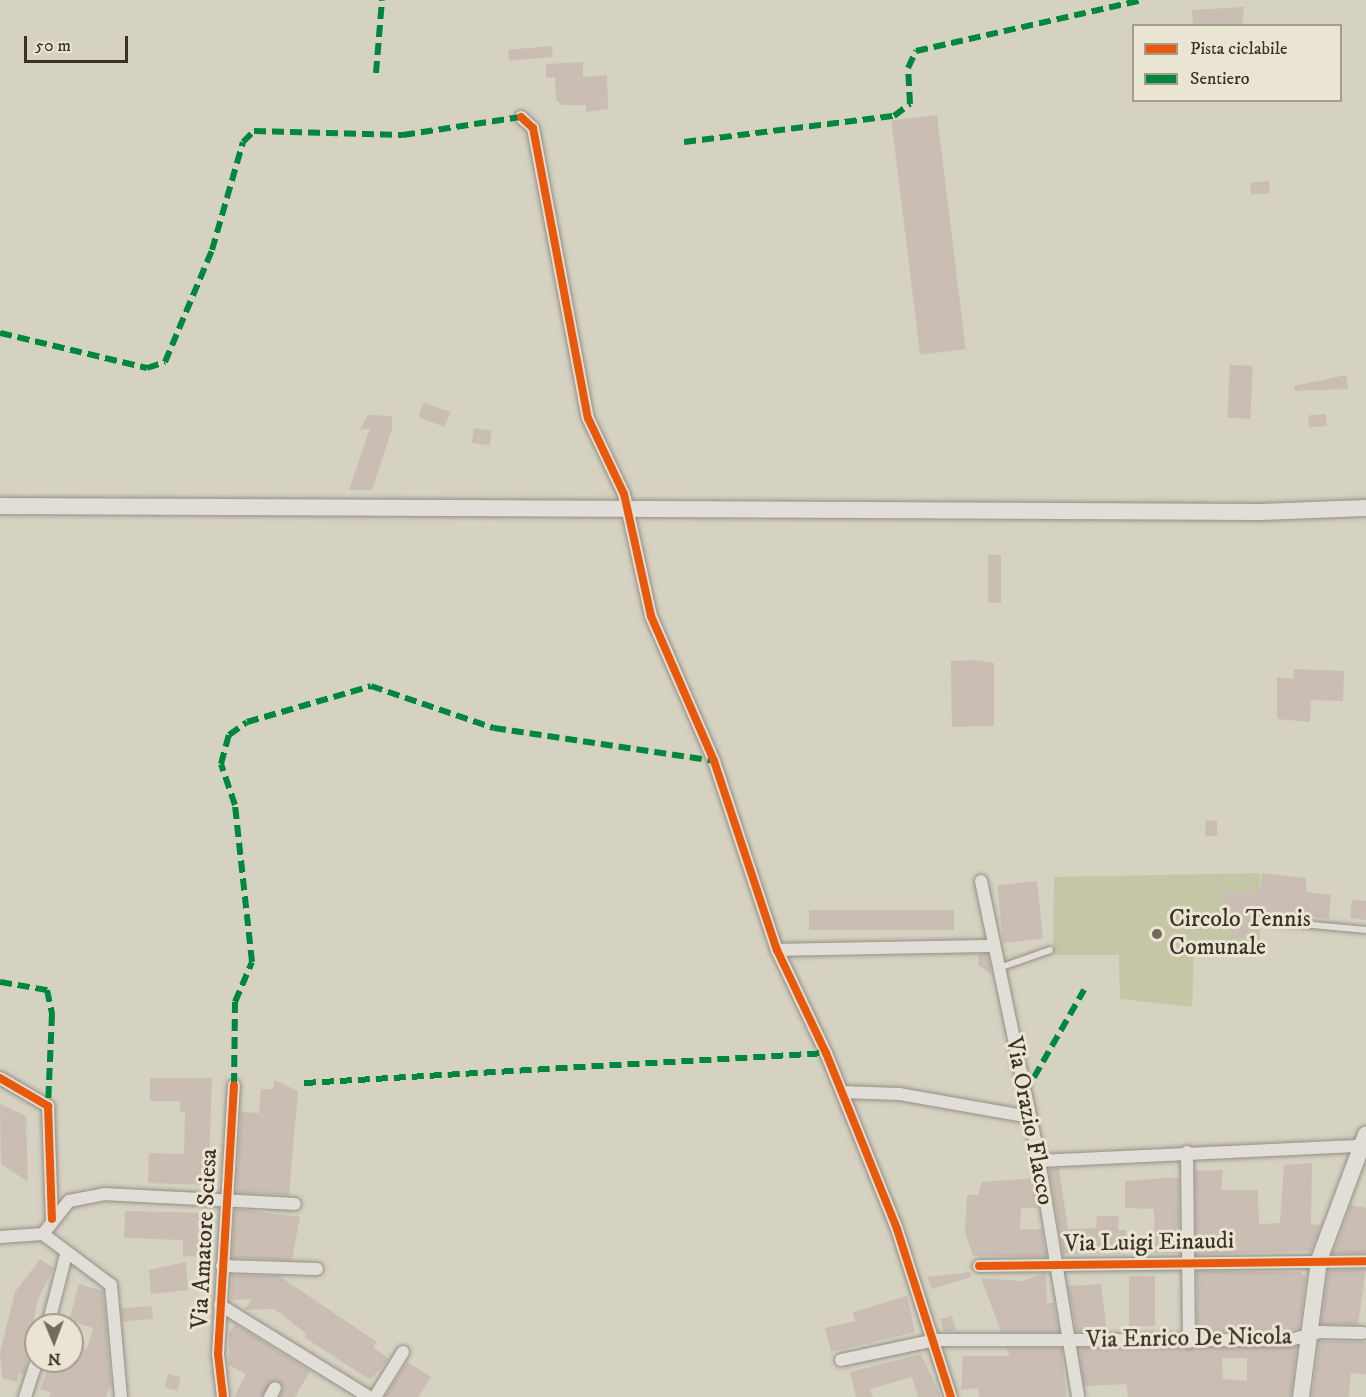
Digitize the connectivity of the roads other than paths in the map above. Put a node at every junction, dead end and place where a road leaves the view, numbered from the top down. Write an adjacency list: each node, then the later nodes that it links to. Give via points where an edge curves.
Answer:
1 (521, 117): 4 (street, via 533,128 588,418)
2 (0, 506): 4 (main road)
3 (1366, 508): 5 (main road)
4 (627, 509): 5 (main road); 11 (street, via 651,616 714,762)
5 (1339, 512): 6 (main road)
6 (1366, 516)
7 (981, 881): 10 (street, Via Orazio Flacco)
8 (1260, 920): 9 (lane)
9 (1366, 930)
10 (994, 946): 11 (street); 13 (street, Via Orazio Flacco)
11 (777, 950): 16 (street)
12 (1050, 950): 13 (lane)
13 (999, 969): 17 (street, Via Orazio Flacco)
14 (0, 1078): 23 (street, via 48,1106)
15 (234, 1085): 21 (street, Via Amatore Sciesa)
16 (842, 1092): 17 (street, via 899,1094); 38 (street, via 897,1228)
17 (1030, 1118): 20 (street, Via Orazio Flacco)
18 (1363, 1140): 19 (street); 27 (main road)
19 (1187, 1152): 20 (street); 29 (street)
20 (1039, 1161): 30 (street, Via Orazio Flacco)
21 (226, 1201): 22 (street); 23 (street, via 104,1194 69,1201); 31 (street, Via Amatore Sciesa)
22 (295, 1204)
23 (52, 1220): 24 (street)
24 (44, 1234): 25 (street); 26 (street)
25 (0, 1238)
26 (66, 1255): 35 (street); 46 (street, via 111,1285)
27 (1320, 1260): 28 (street, Via Luigi Einaudi); 29 (street, Via Luigi Einaudi); 37 (main road)
28 (1366, 1261)
29 (1186, 1262): 30 (street, Via Luigi Einaudi); 40 (street)
30 (1056, 1263): 32 (street, Via Luigi Einaudi); 39 (street, Via Orazio Flacco)
31 (222, 1266): 33 (street); 34 (street, Via Amatore Sciesa)
32 (979, 1266)
33 (317, 1269)
34 (220, 1305): 44 (street, Via Amatore Sciesa); 47 (street)
35 (51, 1313)
36 (1363, 1333): 37 (street, Via Enrico De Nicola, via 1320,1332)
37 (1310, 1337): 40 (street, Via Enrico De Nicola); 51 (main road)
38 (935, 1340): 39 (street, Via Enrico De Nicola); 42 (street, Via Enrico De Nicola); 49 (street)
39 (1068, 1340): 40 (street, Via Enrico De Nicola); 50 (street, Via Orazio Flacco)
40 (1189, 1342)
41 (403, 1352): 48 (street)
42 (841, 1360)
43 (33, 1373): 45 (street)
44 (222, 1396)
45 (25, 1397)
46 (121, 1397)
47 (369, 1397)
48 (375, 1397)
49 (951, 1397)
50 (1078, 1397)
51 (1301, 1397)

